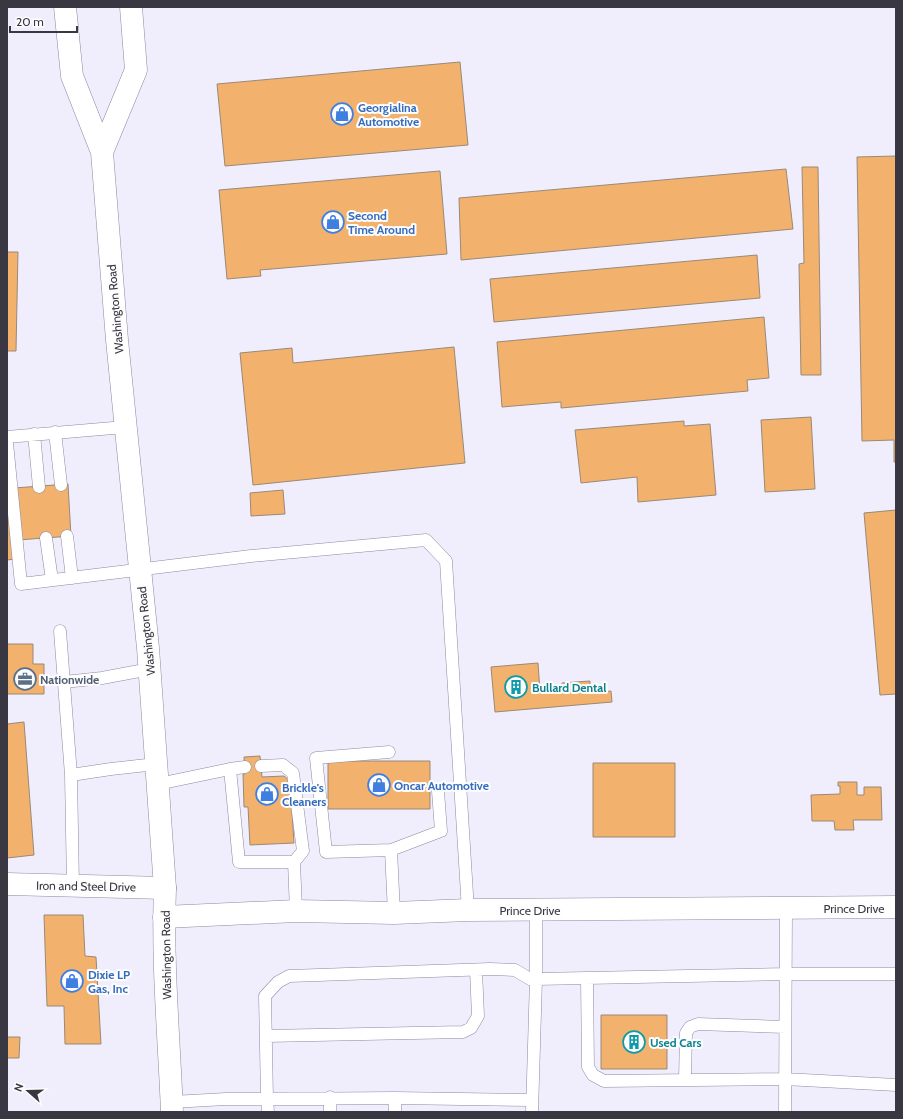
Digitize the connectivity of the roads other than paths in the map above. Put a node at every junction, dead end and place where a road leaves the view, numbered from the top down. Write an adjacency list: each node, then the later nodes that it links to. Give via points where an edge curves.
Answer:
1 (65, 7): 3 (main road, Washington Road, via 72,76)
2 (131, 7): 3 (main road, Washington Road, via 136,70)
3 (102, 152): 4 (main road, Washington Road)
4 (125, 427): 5 (lane); 13 (main road, Washington Road)
5 (55, 432): 6 (lane); 9 (lane)
6 (34, 434): 7 (lane); 10 (lane)
7 (7, 437)
8 (7, 443): 15 (lane, via 21,584)
9 (61, 485)
10 (40, 487)
11 (67, 536): 14 (lane)
12 (46, 538): 15 (lane)
13 (139, 568): 14 (lane); 17 (main road, Washington Road); 33 (lane, via 426,540 446,560)
14 (72, 578): 15 (lane)
15 (52, 580)
16 (60, 631): 18 (lane)
17 (150, 669): 18 (lane); 23 (main road, Washington Road)
18 (64, 682): 24 (lane)
19 (389, 752): 26 (lane, via 316,758 326,852)
20 (245, 766): 22 (lane)
21 (261, 766): 27 (lane, via 283,765 293,773 303,851)
22 (230, 769): 23 (lane); 27 (lane, via 239,862)
23 (157, 774): 24 (lane, via 111,769); 30 (main road, Washington Road)
24 (71, 775): 29 (lane)
25 (438, 791): 26 (lane, via 441,831)
26 (391, 850): 36 (lane)
27 (294, 862): 35 (lane)
28 (7, 884): 29 (main road, Iron and Steel Drive)
29 (73, 886): 30 (main road, Iron and Steel Drive)
30 (165, 888): 37 (main road, Washington Road)
31 (896, 907): 32 (main road, Prince Drive)
32 (786, 908): 34 (main road, Prince Drive); 39 (lane)
33 (468, 910): 34 (main road, Prince Drive); 36 (main road, Prince Drive)
34 (536, 910): 42 (lane)
35 (296, 911): 36 (main road, Prince Drive); 37 (main road, Prince Drive)
36 (394, 913)
37 (164, 916): 52 (main road, Washington Road)
38 (476, 970): 42 (lane, via 515,970 530,979); 44 (lane, via 289,976 278,982 265,996); 44 (lane, via 478,1016 472,1028 463,1032)
39 (786, 974): 40 (lane); 41 (lane); 43 (lane)
40 (896, 974)
41 (587, 978): 42 (lane); 46 (lane, via 588,1067 593,1075 604,1081)
42 (536, 979): 51 (lane)
43 (785, 1027): 45 (lane); 46 (lane, via 698,1024 690,1027 686,1033)
44 (266, 1036): 50 (lane)
45 (786, 1079): 46 (lane); 47 (lane); 56 (lane)
46 (685, 1080)
47 (896, 1085)
48 (330, 1098): 49 (lane); 50 (lane); 54 (lane)
49 (395, 1098): 51 (lane); 55 (lane)
50 (267, 1099): 52 (lane, via 226,1099); 53 (lane)
51 (532, 1106)
52 (172, 1107)
53 (268, 1112)
54 (330, 1112)
55 (395, 1112)
56 (785, 1112)

